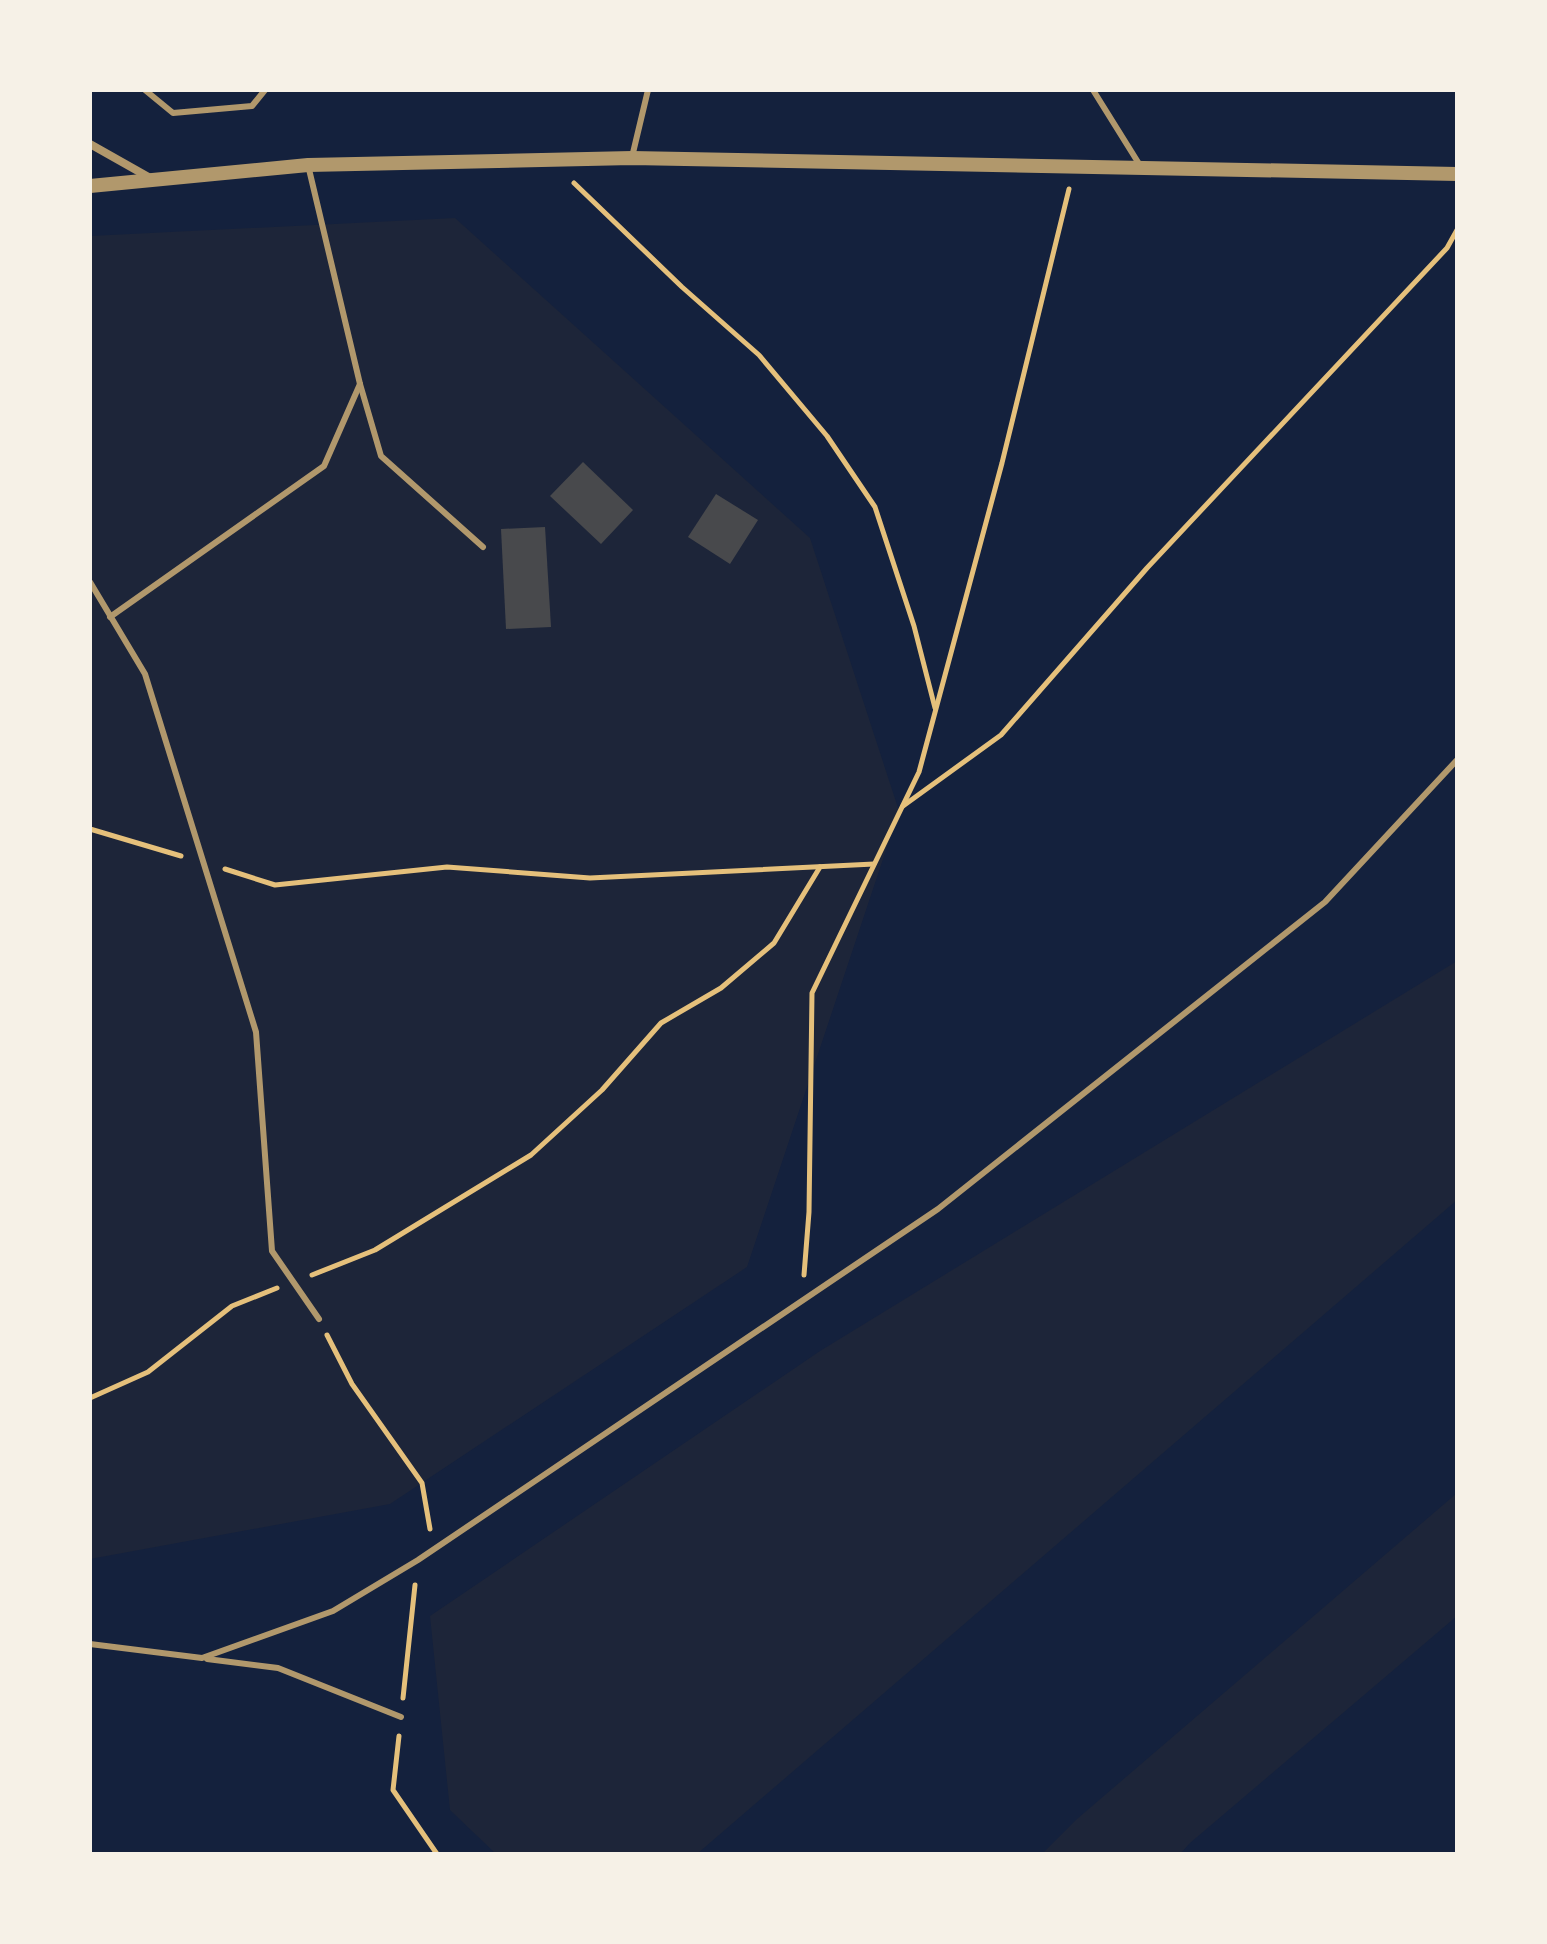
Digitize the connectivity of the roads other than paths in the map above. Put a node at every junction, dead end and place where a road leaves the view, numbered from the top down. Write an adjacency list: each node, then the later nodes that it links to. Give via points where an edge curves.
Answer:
1 (145, 90): 2 (lane, via 173,113 252,106)
2 (265, 90)
3 (648, 90): 6 (lane)
4 (1093, 90): 8 (lane)
5 (90, 144): 10 (street)
6 (632, 158): 7 (street); 8 (street)
7 (308, 165): 10 (street); 12 (lane)
8 (1141, 167): 9 (street)
9 (1457, 174)
10 (156, 181): 11 (street)
11 (90, 186)
12 (360, 384): 13 (lane, via 381,456); 15 (lane, via 324,466)
13 (483, 547)
14 (90, 582): 15 (lane)
15 (110, 617): 17 (lane, via 145,674 256,1032 272,1251)
16 (1457, 760): 19 (lane, via 1325,902 938,1209 434,1549 333,1611)
17 (319, 1319)
18 (90, 1644): 19 (lane)
19 (202, 1658): 20 (lane, via 278,1668)
20 (401, 1717)

